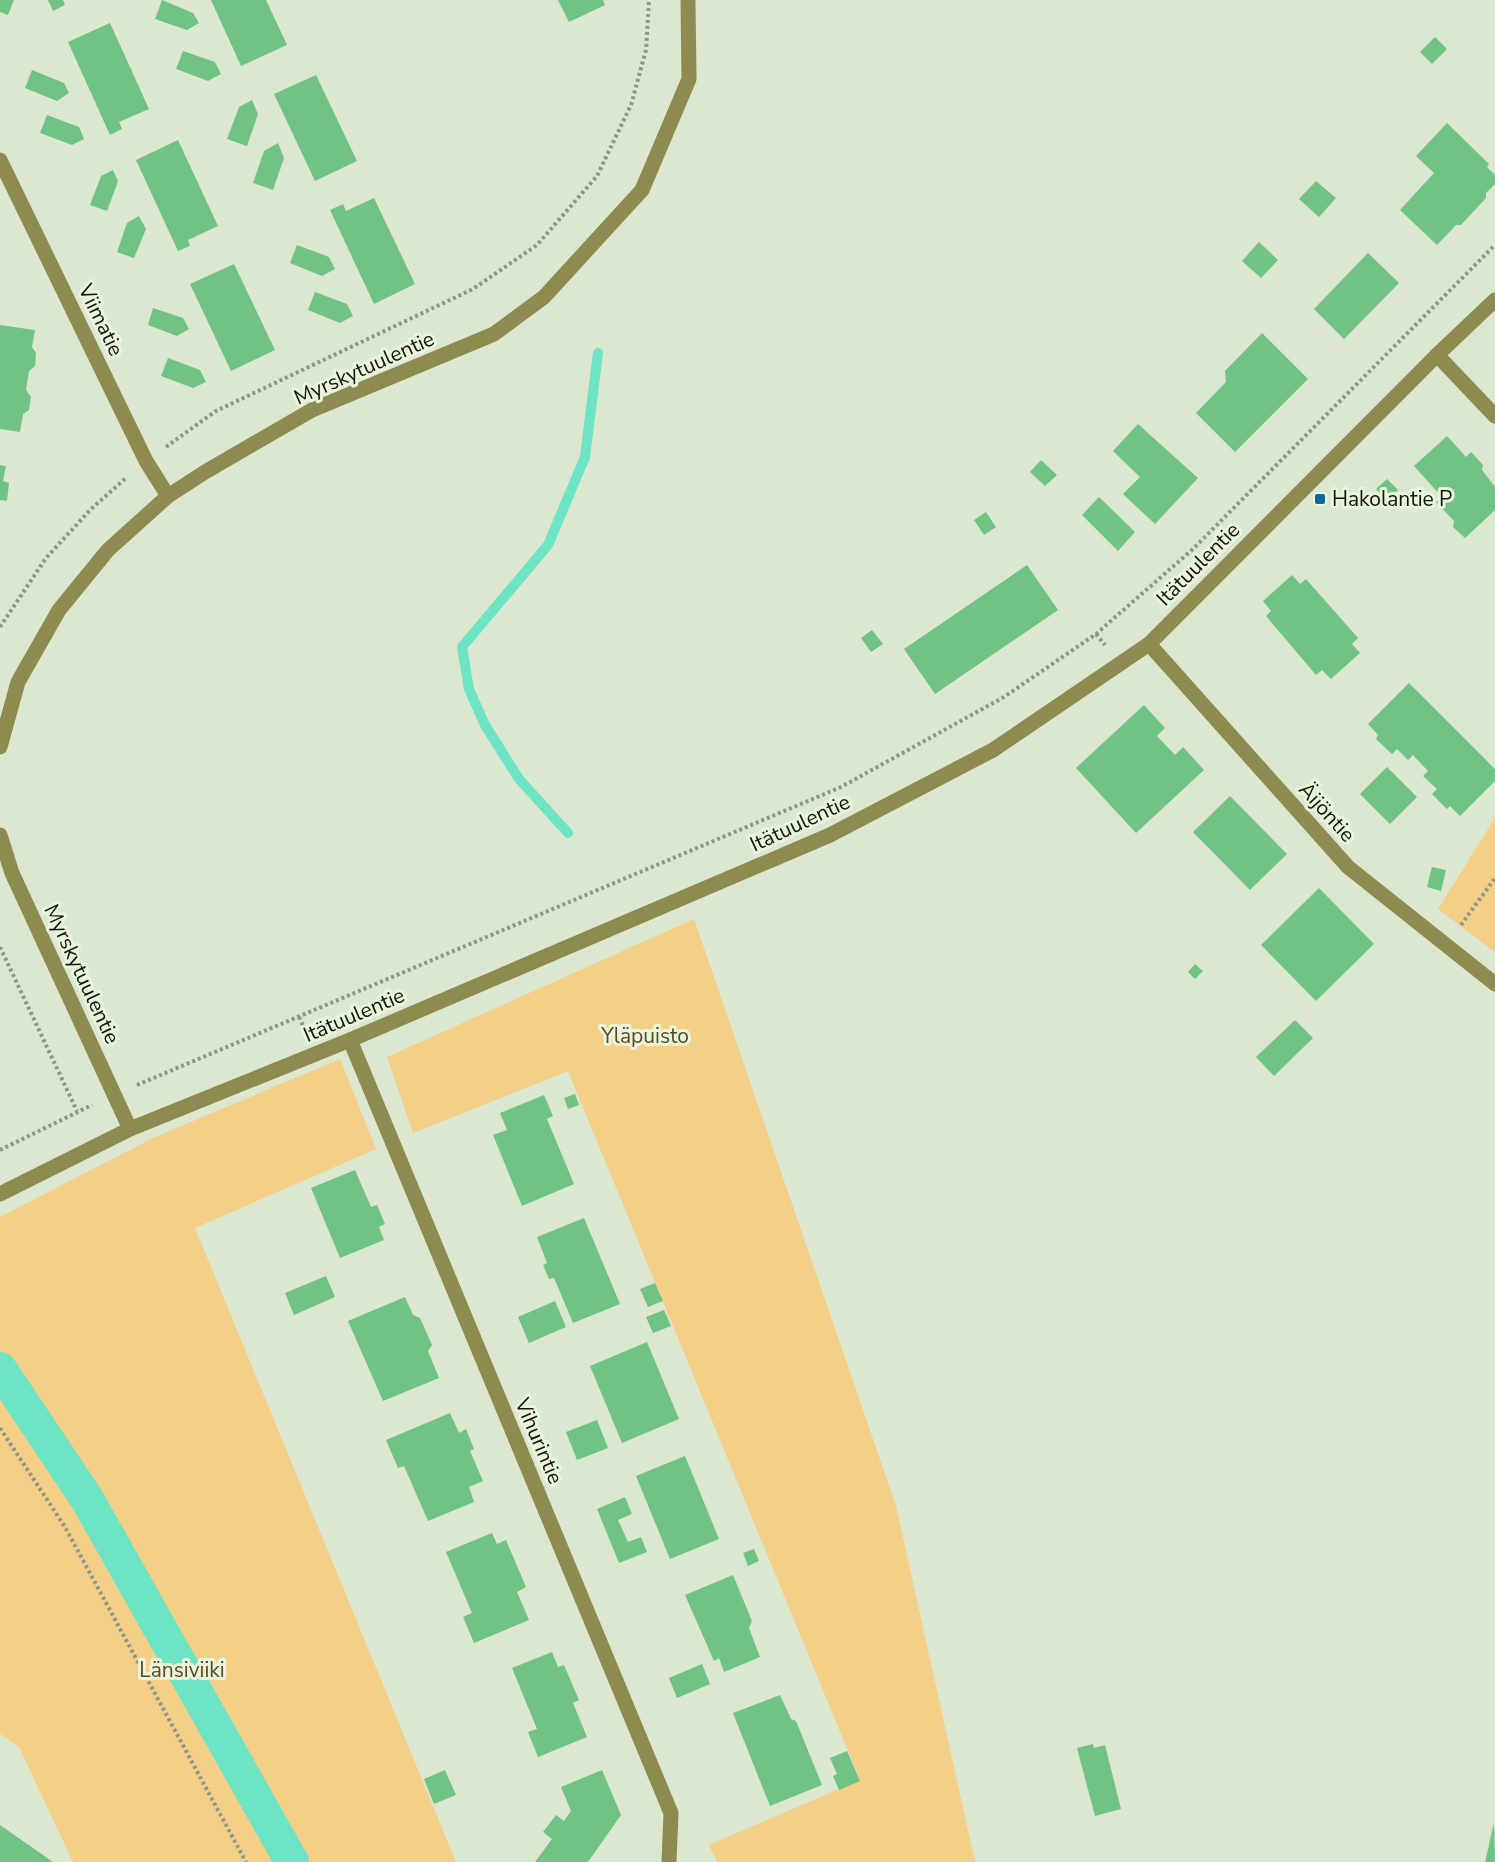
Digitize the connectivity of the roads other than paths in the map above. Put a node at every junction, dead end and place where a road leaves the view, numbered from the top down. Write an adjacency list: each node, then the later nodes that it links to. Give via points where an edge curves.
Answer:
1 (688, 0): 6 (street, Myrskytuulentie, via 689,79 642,190 544,297 494,334 312,410)
2 (0, 160): 6 (street, Viimatie, via 146,460)
3 (1495, 300): 4 (street, Itätuulentie)
4 (1437, 355): 5 (street); 7 (street, Itätuulentie)
5 (1495, 416)
6 (168, 496): 8 (street, Myrskytuulentie, via 108,550 59,610 18,682)
7 (1149, 644): 10 (street, Äijöntie, via 1348,867); 11 (street, Itätuulentie, via 993,750 830,835)
8 (0, 747)
9 (0, 835): 12 (street, Myrskytuulentie, via 12,873)
10 (1495, 984)
11 (350, 1040): 12 (street, Itätuulentie); 14 (street, Vihurintie, via 671,1814)
12 (130, 1129): 13 (street, Itätuulentie)
13 (0, 1194)
14 (669, 1862)

